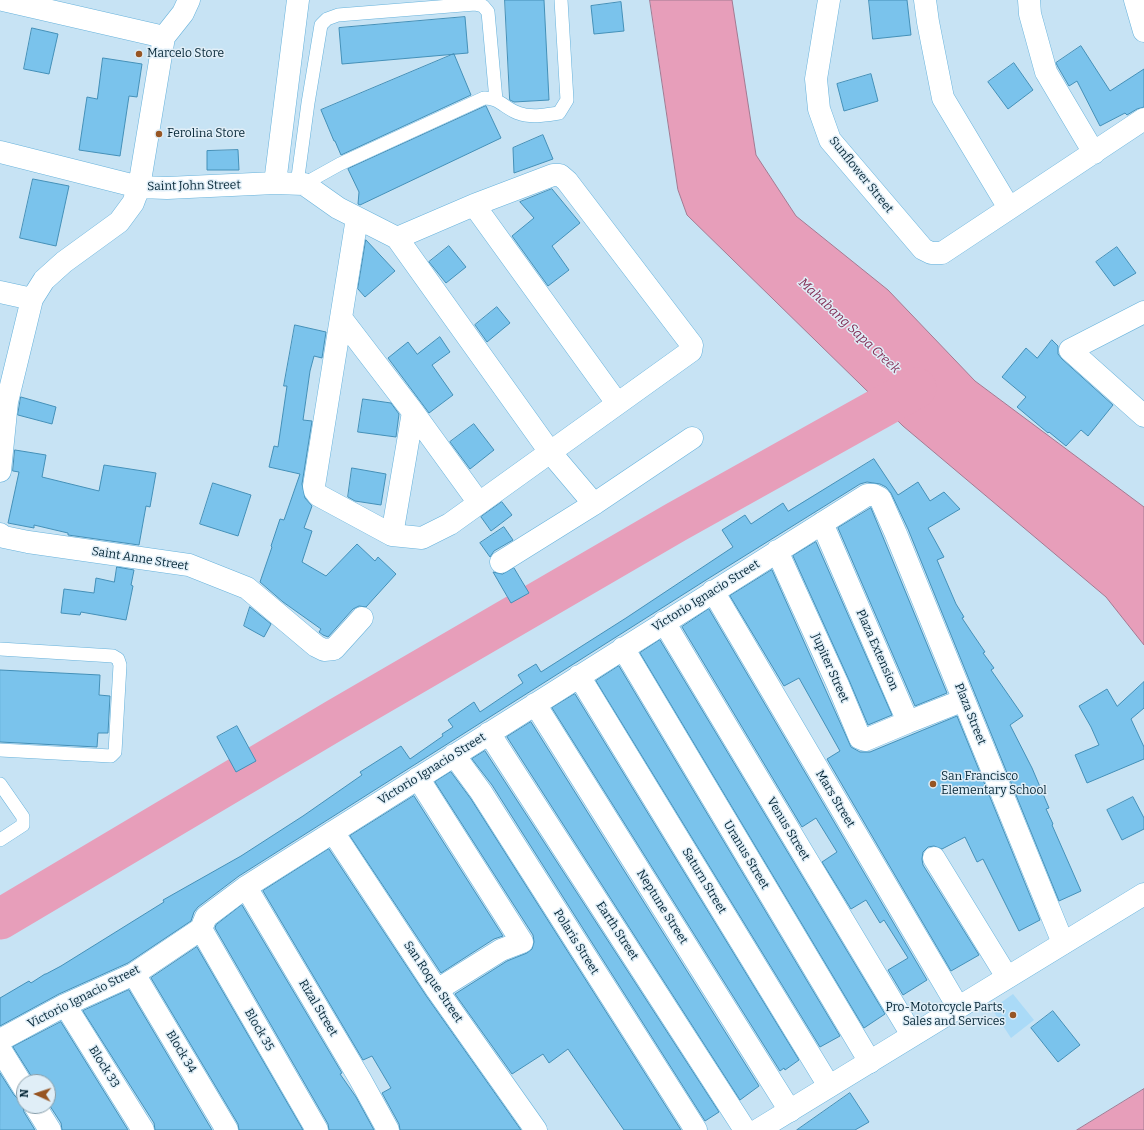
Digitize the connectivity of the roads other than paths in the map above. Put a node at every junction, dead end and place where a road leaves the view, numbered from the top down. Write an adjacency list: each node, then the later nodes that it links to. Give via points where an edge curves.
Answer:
1 (3, 0): 9 (street)
2 (189, 0): 11 (street)
3 (298, 0): 16 (street)
4 (561, 0): 12 (lane, via 567,100 559,114 536,116 518,113)
5 (829, 0): 20 (street, Sunflower Street, via 816,79 819,109 830,140 923,250 942,253)
6 (925, 0): 20 (street, via 943,98)
7 (1029, 0): 15 (street, via 1030,14 1046,72)
8 (1135, 0): 10 (street)
9 (56, 6): 11 (street)
10 (1144, 31)
11 (164, 37): 18 (street)
12 (496, 100): 17 (lane, via 484,98); 17 (lane, via 488,12 483,6 475,4 338,15 327,19 321,25 308,103)
13 (1144, 119): 15 (street)
14 (0, 152): 18 (street, Saint John Street)
15 (1094, 153): 20 (street)
16 (275, 184): 17 (street, Saint John Street); 18 (street, Saint John Street)
17 (301, 184): 21 (street)
18 (139, 187): 24 (street, via 119,222 64,262 44,280)
19 (474, 205): 22 (street); 28 (street); 28 (street, via 553,175 560,175 692,345 691,351)
20 (1009, 208)
21 (356, 218): 22 (street); 26 (street)
22 (397, 238): 32 (street)
23 (0, 292): 24 (street)
24 (32, 299): 27 (street)
25 (1144, 312): 30 (street, via 1070,350)
26 (341, 318): 29 (street); 39 (street, via 315,491)
27 (3, 401): 33 (street)
28 (617, 403): 32 (street)
29 (413, 412): 35 (street); 39 (street)
30 (1144, 416)
31 (692, 438): 36 (street)
32 (550, 452): 35 (street); 36 (street)
33 (0, 471)
34 (867, 495): 37 (street, Victorio Ignacio Street); 48 (street, Plaza Street, via 880,498)
35 (479, 503): 39 (street, via 450,524 422,538)
36 (594, 504): 41 (street)
37 (822, 523): 40 (street, Victorio Ignacio Street); 50 (street, Plaza Extension)
38 (0, 534): 43 (street, Saint Anne Street, via 28,542 189,565 247,588 324,650 334,650)
39 (392, 535)
40 (777, 551): 42 (street, Victorio Ignacio Street); 50 (street, Jupiter Street, via 860,738 865,740)
41 (501, 562)
42 (713, 591): 44 (street, Victorio Ignacio Street); 67 (street, Mars Street)
43 (362, 618)
44 (664, 622): 45 (street, Victorio Ignacio Street); 68 (street, Venus Street)
45 (624, 648): 47 (street, Victorio Ignacio Street); 71 (street, Uranus Street)
46 (0, 649): 52 (lane, via 112,656 118,659 120,665 114,754 111,756)
47 (579, 676): 49 (street, Victorio Ignacio Street); 73 (street, Saturn Street)
48 (964, 700): 50 (street); 62 (street, Plaza Street)
49 (534, 704): 51 (street, Victorio Ignacio Street); 74 (street, Neptune Street)
50 (908, 722)
51 (489, 733): 53 (street, Victorio Ignacio Street); 83 (street, Earth Street)
52 (0, 750)
53 (454, 755): 54 (street, Victorio Ignacio Street); 82 (street, Polaris Street, via 481,792)
54 (418, 778): 56 (street, Victorio Ignacio Street); 65 (street, via 522,942 501,950)
55 (0, 784): 57 (lane, via 24,821 23,825)
56 (333, 832): 59 (street, Victorio Ignacio Street); 65 (street, San Roque Street)
57 (0, 840)
58 (934, 858): 64 (street)
59 (246, 887): 61 (street, Victorio Ignacio Street, via 206,917); 80 (street, Rizal Street)
60 (1144, 894): 62 (street)
61 (202, 929): 63 (street, Victorio Ignacio Street); 79 (street, Block 35)
62 (1063, 943): 64 (street)
63 (134, 974): 66 (street, Victorio Ignacio Street); 78 (street, Block 34)
64 (1007, 977): 67 (street)
65 (437, 990): 81 (street, San Roque Street)
66 (65, 1005): 69 (street, Victorio Ignacio Street); 77 (street, Block 33)
67 (958, 1007): 68 (street)
68 (912, 1035): 71 (street)
69 (0, 1040)
70 (0, 1049): 72 (street)
71 (870, 1062): 73 (street)
72 (16, 1075)
73 (829, 1086): 74 (street)
74 (790, 1110): 84 (street)
75 (40, 1114): 76 (street)
76 (50, 1130)
77 (143, 1130)
78 (227, 1130)
79 (317, 1130)
80 (388, 1130)
81 (536, 1130)
82 (696, 1130)
83 (745, 1130)
84 (758, 1130)

